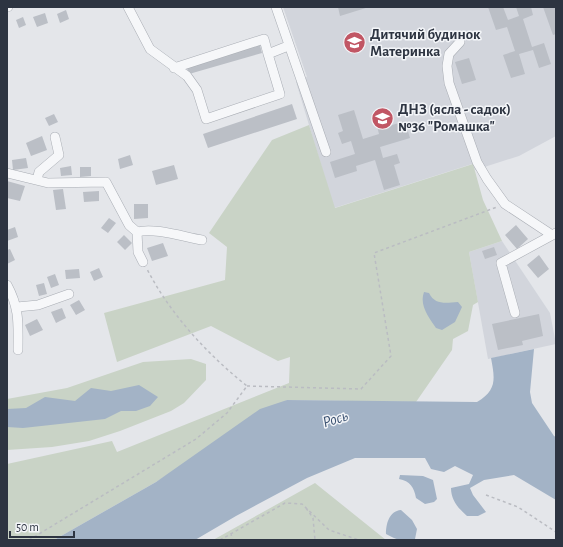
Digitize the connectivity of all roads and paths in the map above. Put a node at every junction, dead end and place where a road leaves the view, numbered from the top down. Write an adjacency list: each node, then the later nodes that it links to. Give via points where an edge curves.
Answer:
1 (128, 7): 6 (street, via 150,49)
2 (276, 7): 4 (street)
3 (460, 42): 11 (street, via 450,54 447,66 449,83 477,162)
4 (288, 46): 5 (street); 8 (street)
5 (268, 54): 6 (street, via 264,39); 6 (street, via 280,94 206,119 197,90 187,76)
6 (174, 68)
7 (55, 137): 10 (street, via 59,155 39,172)
8 (326, 152)
9 (7, 173): 10 (street)
10 (37, 180): 12 (street, via 48,183 106,182 129,225)
11 (505, 204): 13 (street); 21 (path, via 374,253 391,356 361,389)
12 (137, 232): 14 (street, via 143,230); 15 (street, via 138,252)
13 (554, 234): 19 (street, via 501,263)
14 (202, 240)
15 (143, 262): 21 (path, via 155,285 186,326 209,352)
16 (7, 285): 18 (street)
17 (69, 294): 18 (street, via 38,305)
18 (17, 308): 20 (street)
19 (515, 314)
20 (18, 350)
21 (247, 386): 26 (path, via 227,413 196,439)
22 (486, 495): 25 (path, via 518,507)
23 (302, 504): 24 (path, via 285,503); 29 (path, via 313,518); 30 (path, via 330,530)
24 (231, 532): 27 (path); 28 (path)
25 (556, 532)
26 (29, 540)
27 (220, 540)
28 (232, 540)
29 (315, 540)
30 (358, 540)

